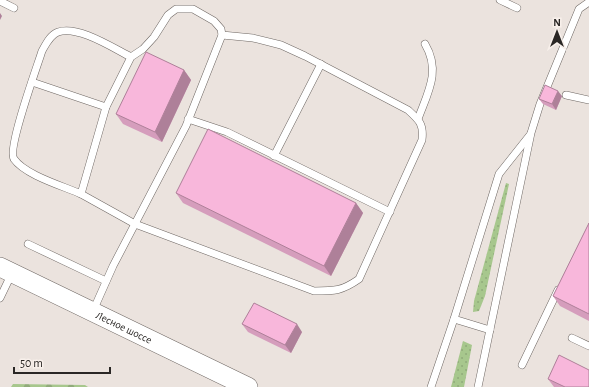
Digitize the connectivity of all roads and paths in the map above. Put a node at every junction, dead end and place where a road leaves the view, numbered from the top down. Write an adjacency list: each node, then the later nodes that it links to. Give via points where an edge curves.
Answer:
1 (500, 0): 5 (lane)
2 (0, 1): 4 (lane)
3 (589, 2): 16 (lane, via 580,9 540,104)
4 (14, 8)
5 (516, 8)
6 (222, 35): 8 (lane, via 221,29 214,21 193,9 176,9 168,15 144,49); 9 (lane, via 253,38 281,45); 14 (lane)
7 (425, 44): 15 (lane, via 434,68)
8 (131, 57): 10 (lane, via 78,32 57,33 48,40 42,51); 13 (lane)
9 (321, 64): 15 (lane, via 408,110); 17 (lane)
10 (32, 82): 13 (lane); 18 (lane, via 11,154 26,171)
11 (566, 95): 12 (lane)
12 (589, 100)
13 (106, 107): 18 (lane)
14 (188, 119): 17 (lane, via 227,132); 20 (lane)
15 (418, 119): 19 (lane, via 423,129 422,140)
16 (531, 133): 27 (lane, via 499,174); 28 (lane)
17 (274, 156): 19 (lane)
18 (81, 194): 20 (lane)
19 (390, 212): 20 (lane, via 359,279 347,288 336,291 314,291)
20 (135, 224): 23 (lane)
21 (28, 244): 23 (lane)
22 (6, 270): 25 (lane); 26 (street, Лесное шоссе)
23 (106, 281): 26 (lane)
24 (561, 284): 31 (lane)
25 (0, 298)
26 (92, 312): 32 (street, Лесное шоссе)
27 (454, 319): 28 (lane); 33 (lane)
28 (490, 330): 34 (lane)
29 (572, 338): 30 (lane)
30 (589, 346)
31 (522, 365)
32 (248, 387)
33 (431, 387)
34 (478, 387)

